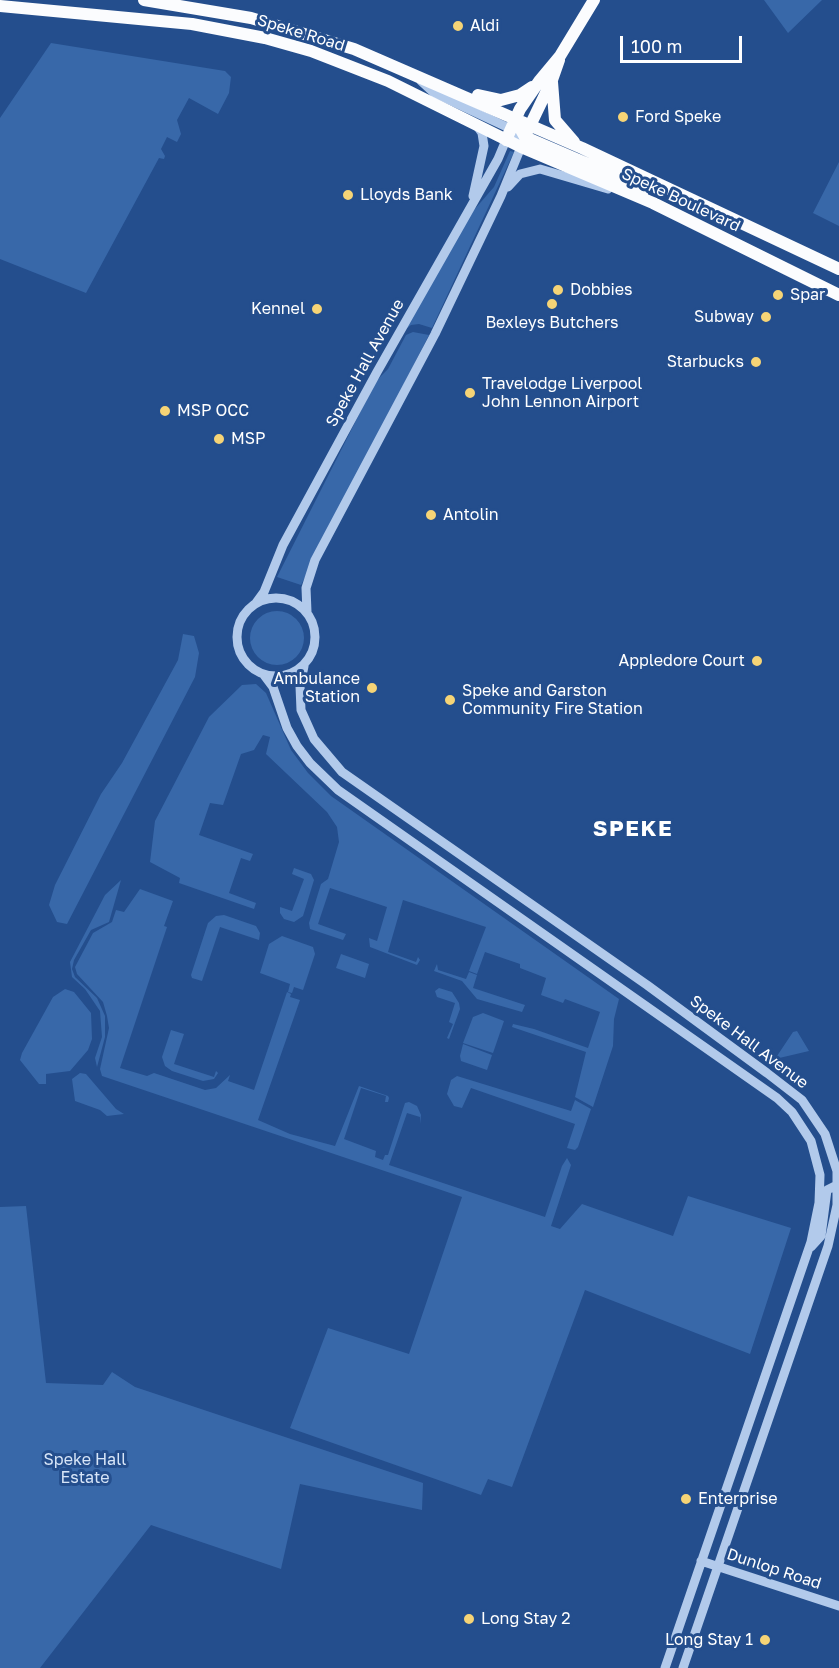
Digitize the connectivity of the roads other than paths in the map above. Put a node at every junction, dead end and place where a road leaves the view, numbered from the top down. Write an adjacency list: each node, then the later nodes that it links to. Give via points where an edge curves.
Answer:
1 (144, 0): 3 (highway, Speke Road)
2 (594, 0): 7 (highway)
3 (167, 3): 5 (highway); 6 (highway, Speke Road, via 285,26)
4 (0, 6): 5 (highway, Speke Road)
5 (165, 20): 8 (highway, Speke Road, via 265,38 311,51 388,81)
6 (409, 71): 7 (highway, via 501,100 520,95); 9 (highway, Speke Road)
7 (546, 80): 9 (highway); 10 (highway); 11 (highway, via 555,120)
8 (477, 126): 9 (highway, Speke Road); 14 (street, via 484,146)
9 (511, 129): 10 (highway, Speke Boulevard); 10 (highway); 14 (street, Speke Hall Avenue)
10 (525, 136): 11 (highway, Speke Boulevard); 12 (street); 13 (highway, Speke Boulevard)
11 (582, 148): 15 (highway, Speke Boulevard)
12 (501, 196): 13 (street, via 520,174 540,169); 18 (street, via 399,407 315,560 306,588)
13 (653, 203): 16 (highway, Speke Boulevard)
14 (470, 207): 17 (street, Speke Hall Avenue, via 294,524)
15 (839, 269)
16 (839, 295)
17 (256, 603): 18 (street, via 280,598); 20 (street, via 239,624 237,644 246,663)
18 (307, 612): 19 (street, via 316,640)
19 (304, 666): 20 (street, via 284,676); 21 (street, Speke Hall Avenue, via 300,699 303,716 314,739 342,772 647,985 801,1100 825,1134 837,1171)
20 (264, 675): 22 (street, Speke Hall Avenue, via 273,687 297,746 338,790 638,999 792,1112 811,1141 820,1175 819,1203)
21 (837, 1185): 22 (street, via 827,1190 821,1236); 24 (street, Speke Hall Avenue, via 828,1246)
22 (808, 1251): 23 (street, Speke Hall Avenue)
23 (701, 1561): 24 (street, Dunlop Road); 26 (street, Speke Hall Avenue)
24 (718, 1566): 25 (street, Dunlop Road); 27 (street, Speke Hall Avenue)
25 (839, 1606)
26 (665, 1668)
27 (683, 1668)

